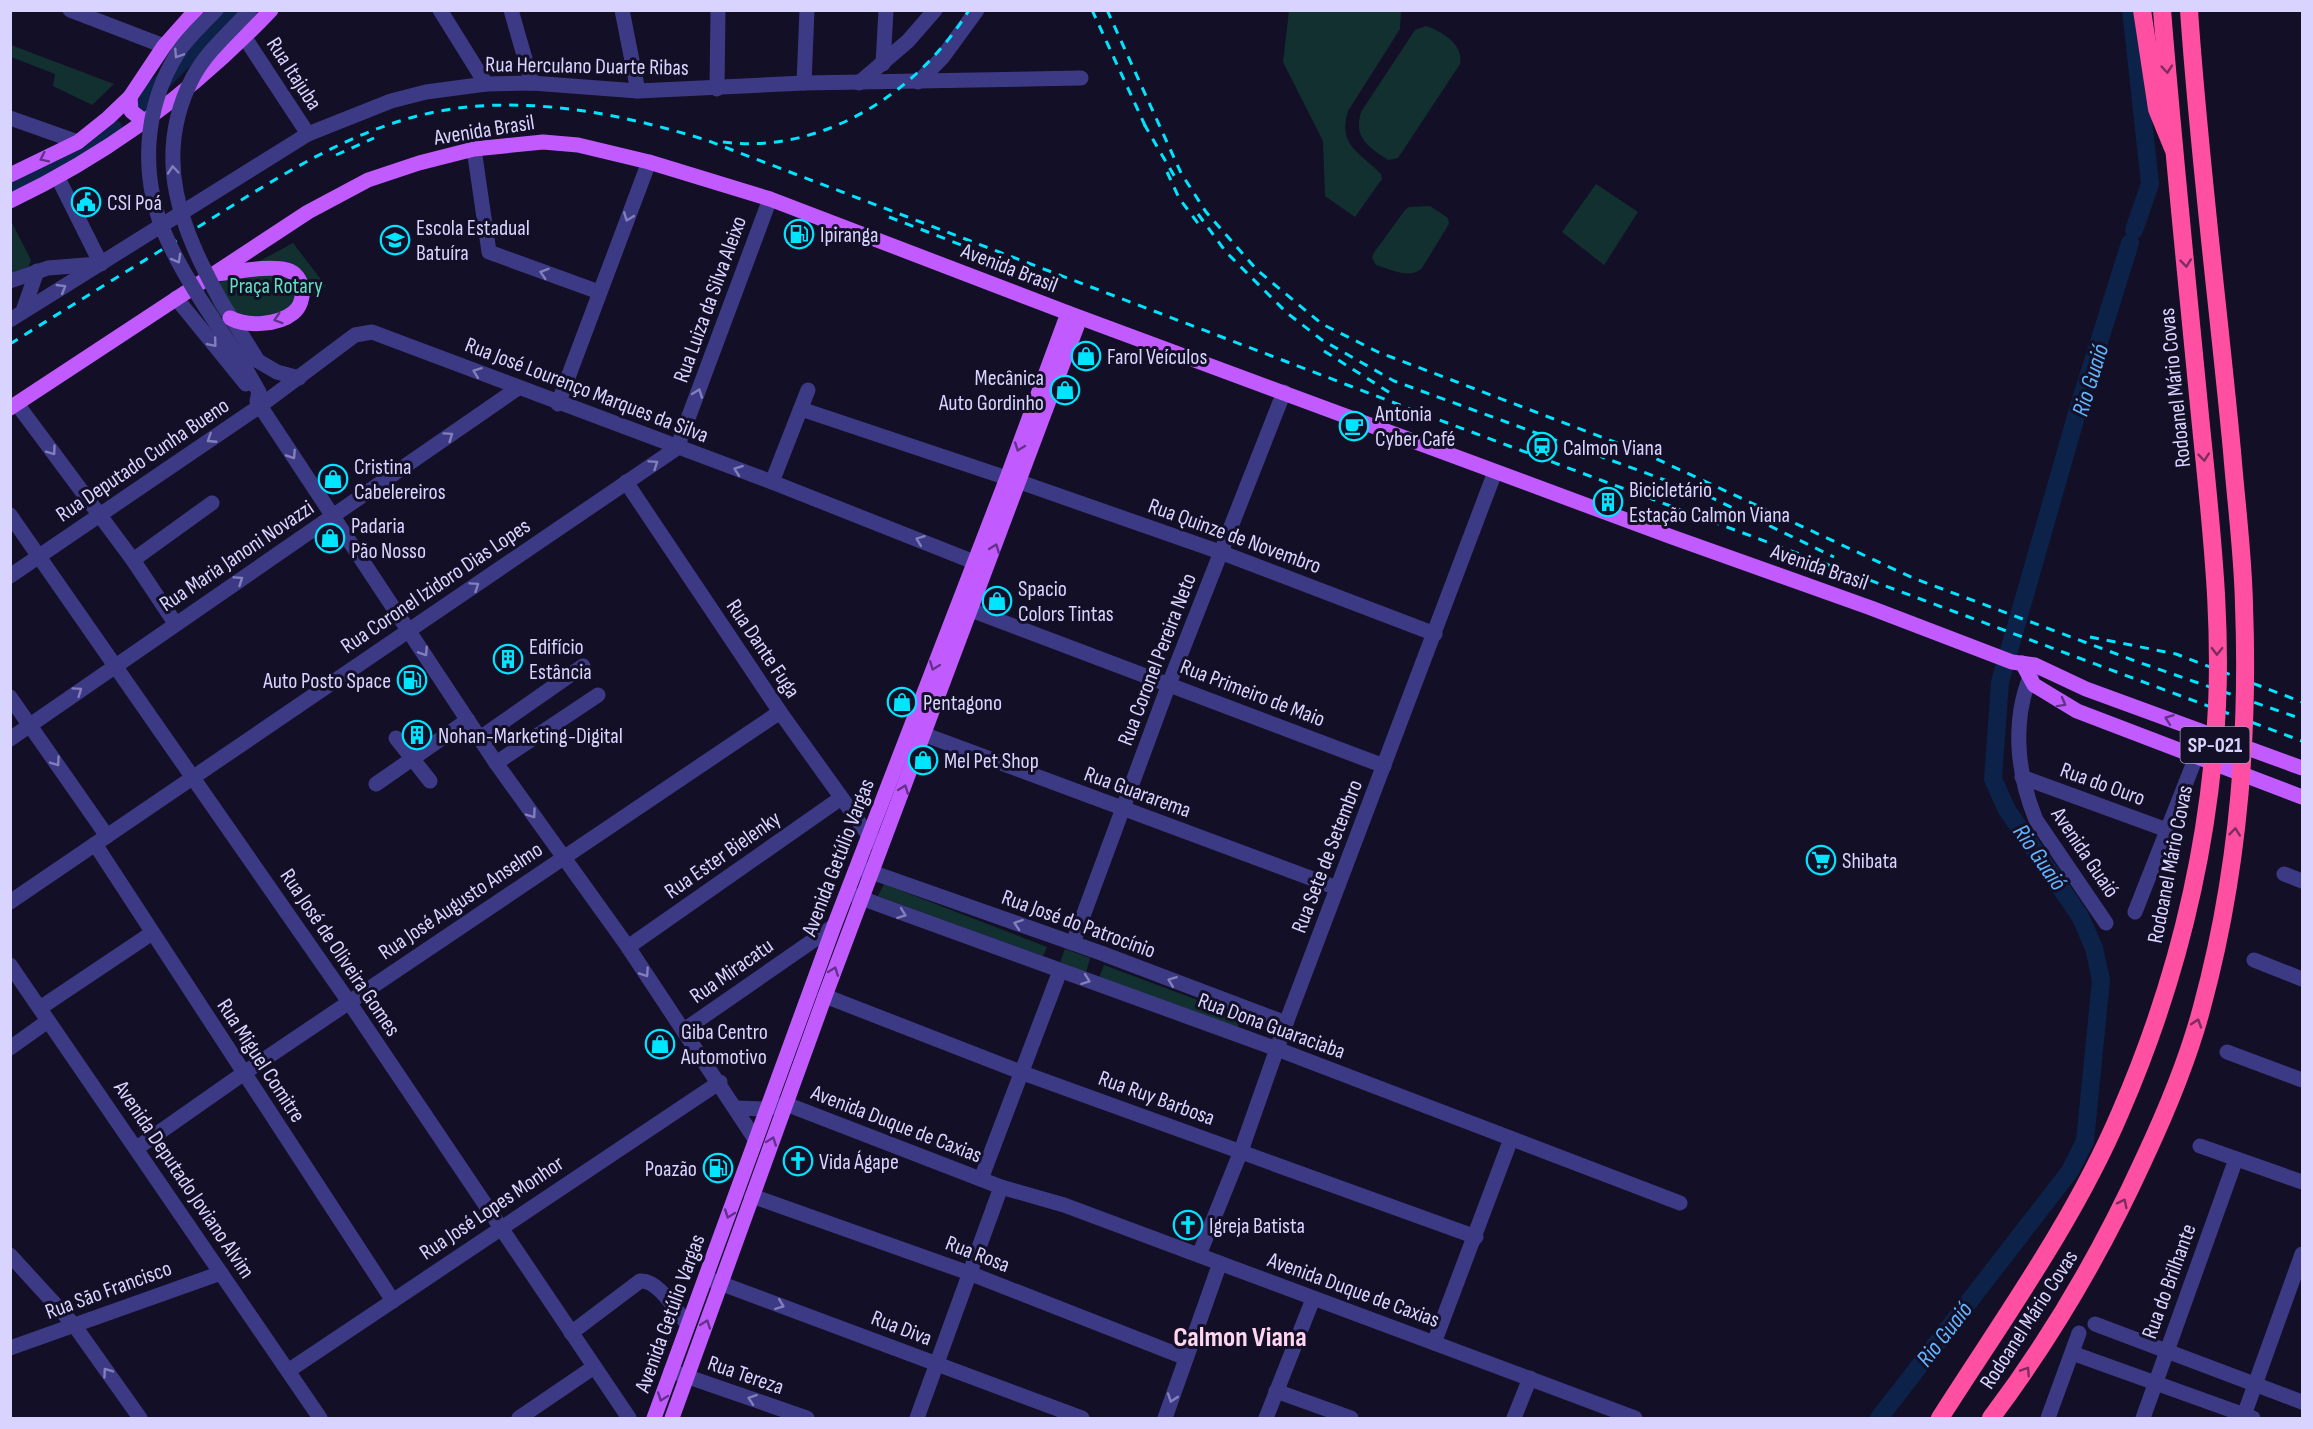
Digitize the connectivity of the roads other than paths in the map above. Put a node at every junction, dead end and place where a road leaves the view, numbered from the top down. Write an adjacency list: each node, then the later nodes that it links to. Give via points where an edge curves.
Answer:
1 (70, 10): 18 (street)
2 (196, 10): 18 (main road)
3 (216, 10): 55 (street, one-way to 55, bridge, via 181,49 159,91 148,136 150,180 166,238 259,392)
4 (250, 10): 50 (street, one-way to 4, bridge, via 194,249 179,209 172,141 193,77)
5 (271, 10): 17 (main road)
6 (440, 10): 25 (street)
7 (511, 10): 23 (street)
8 (622, 10): 27 (street)
9 (718, 10): 26 (street)
10 (807, 10): 24 (street)
11 (886, 10): 19 (street)
12 (935, 10): 19 (street)
13 (977, 10): 22 (street, via 942,58)
14 (2142, 10): 36 (highway, bridge, via 2157,109)
15 (2162, 10): 36 (highway, Rodoanel Mário Covas / SP-021, one-way to 36, bridge)
16 (2189, 10): 198 (highway, Rodoanel Mário Covas / SP-021, one-way to 16, bridge, via 2051,1333 2095,1259 2174,1094 2201,1011 2219,936 2235,834 2242,756 2245,607)
17 (245, 38): 31 (main road); 33 (street, Rua Itajuba)
18 (164, 46): 28 (main road)
19 (883, 64): 21 (street)
20 (1081, 78): 22 (street, Rua Herculano Duarte Ribas)
21 (859, 82): 22 (street, Rua Herculano Duarte Ribas); 24 (street, Rua Herculano Duarte Ribas)
22 (918, 82)
23 (532, 83): 25 (street, Rua Herculano Duarte Ribas); 27 (street, Rua Herculano Duarte Ribas)
24 (804, 83): 26 (street, Rua Herculano Duarte Ribas)
25 (486, 84): 33 (street, Rua Herculano Duarte Ribas, via 391,101)
26 (717, 89): 27 (street, Rua Herculano Duarte Ribas)
27 (638, 91)
28 (130, 97): 30 (main road); 31 (main road, via 131,111)
29 (10, 118): 34 (street)
30 (108, 118): 32 (main road, via 123,118); 34 (main road)
31 (145, 122): 32 (main road)
32 (127, 134): 39 (main road)
33 (308, 134): 42 (street, Rua Herculano Duarte Ribas)
34 (78, 142): 38 (main road, one-way to 38)
35 (474, 149): 37 (main road, Avenida Brasil, via 543,142); 44 (main road, Avenida Brasil, via 409,166 339,193); 46 (street, one-way to 35, via 489,252)
36 (2175, 152): 197 (highway, Rodoanel Mário Covas / SP-021, one-way to 197, bridge, via 2216,589 2215,746 2205,821 2172,970 2120,1114 2048,1249)
37 (649, 162): 40 (main road, Avenida Brasil); 46 (street, one-way to 46)
38 (10, 175)
39 (58, 177): 41 (main road); 42 (street)
40 (770, 200): 49 (main road, Avenida Brasil); 59 (street, Rua Luiza da Silva Aleixo, one-way to 40)
41 (10, 201)
42 (101, 264): 43 (street); 48 (street, Rua Herculano Duarte Ribas, one-way to 42)
43 (37, 271): 45 (street); 48 (street)
44 (214, 274): 47 (main road, Avenida Brasil); 50 (main road, one-way to 50, via 279,269 296,275 301,282 300,302 291,315 256,323)
45 (10, 281)
46 (599, 292): 56 (street)
47 (176, 298): 55 (street, one-way to 55, via 241,376); 57 (main road, Avenida Brasil)
48 (17, 316)
49 (1074, 316): 54 (main road, Avenida Brasil); 61 (main road, Avenida Getúlio Vargas)
50 (230, 318): 51 (street, via 258,361)
51 (299, 378): 52 (street, Rua José Lourenço Marques da Silva, one-way to 51, via 372,332 355,334); 55 (street, Rua Deputado Cunha Bueno)
52 (518, 388): 56 (street, Rua José Lourenço Marques da Silva); 67 (street, Rua Maria Janoni Novazzi, one-way to 52)
53 (808, 390): 58 (street)
54 (1284, 392): 60 (main road, Avenida Brasil); 68 (street, Rua Coronel Pereira Neto)
55 (259, 404): 66 (street, Rua Deputado Cunha Bueno, one-way to 66); 67 (street, one-way to 67)
56 (558, 404): 59 (street, Rua José Lourenço Marques da Silva)
57 (14, 406): 66 (street, one-way to 66)
58 (801, 409): 61 (street, Rua Quinze de Novembro); 62 (street)
59 (677, 448): 62 (street, Rua José Lourenço Marques da Silva, one-way to 59); 63 (street, Rua Coronel Izidoro Dias Lopes, one-way to 59)
60 (1495, 472): 76 (street, Rua Sete de Setembro); 79 (main road, Avenida Brasil)
61 (1013, 480): 68 (street, Rua Quinze de Novembro); 71 (main road, Avenida Getúlio Vargas); 73 (main road, Avenida Getúlio Vargas, one-way to 61)
62 (772, 482): 71 (street, Rua José Lourenço Marques da Silva, one-way to 62)
63 (627, 483): 75 (street, Rua Coronel Izidoro Dias Lopes, one-way to 63); 83 (street, Rua Dante Fuga)
64 (212, 503): 70 (street)
65 (10, 515): 69 (street, Rua José de Oliveira Gomes)
66 (99, 515): 69 (street, Rua Deputado Cunha Bueno); 70 (street)
67 (332, 517): 74 (street, Rua Maria Janoni Novazzi, one-way to 67); 75 (street)
68 (1220, 552): 76 (street, Rua Quinze de Novembro); 80 (street, Rua Coronel Pereira Neto)
69 (39, 556): 72 (street, Rua Deputado Cunha Bueno); 77 (street, Rua José de Oliveira Gomes)
70 (133, 560): 74 (street)
71 (974, 562): 73 (main road, via 980,572); 103 (main road, Avenida Getúlio Vargas, one-way to 103)
72 (10, 576)
73 (971, 610): 80 (street, Rua Primeiro de Maio); 86 (main road, Avenida Getúlio Vargas)
74 (174, 623): 77 (street, Rua Maria Janoni Novazzi)
75 (409, 630): 84 (street, one-way to 84); 95 (street, Rua Coronel Izidoro Dias Lopes)
76 (1435, 634): 93 (street, Rua Sete de Setembro)
77 (116, 664): 85 (street, Rua Maria Janoni Novazzi, one-way to 77); 95 (street, Rua José de Oliveira Gomes)
78 (583, 666): 88 (street)
79 (2025, 667): 90 (main road, Avenida Brasil, one-way to 90, via 2044,693 2078,711); 94 (main road, Avenida Brasil, one-way to 79); 96 (street, Avenida Guaió, via 2018,743)
80 (1169, 684): 93 (street, Rua Primeiro de Maio); 101 (street, Rua Coronel Pereira Neto)
81 (598, 695): 92 (street)
82 (10, 697): 85 (street, Rua Miguel Comitre)
83 (780, 712): 99 (street, Rua Dante Fuga); 106 (street, Rua José Augusto Anselmo)
84 (468, 720): 88 (street); 91 (street)
85 (30, 724): 89 (street, Rua Maria Janoni Novazzi); 104 (street, Rua Miguel Comitre, one-way to 104)
86 (923, 734): 101 (street, Rua Guararema); 105 (main road, Avenida Getúlio Vargas, one-way to 86)
87 (396, 738): 91 (street)
88 (480, 738): 92 (street)
89 (10, 739)
90 (2196, 757): 100 (main road, Avenida Brasil); 102 (street)
91 (412, 759): 97 (street); 98 (street)
92 (496, 763): 106 (street, one-way to 106)
93 (1384, 766): 111 (street, Rua Sete de Setembro)
94 (2302, 768)
95 (194, 777): 104 (street, Rua Coronel Izidoro Dias Lopes); 126 (street, Rua José de Oliveira Gomes)
96 (2022, 777): 102 (street, Rua do Ouro); 116 (street, Avenida Guaió, via 2036,820)
97 (430, 781)
98 (376, 784)
99 (841, 798): 103 (street, Rua Dante Fuga); 120 (street, Rua Ester Bielenky)
100 (2302, 798)
101 (1124, 810): 111 (street, Rua Guararema); 119 (street, Rua Coronel Pereira Neto)
102 (2167, 831): 115 (street)
103 (868, 836): 105 (street, Rua Dante Fuga); 107 (main road, Avenida Getúlio Vargas)
104 (101, 840): 114 (street, Rua Coronel Izidoro Dias Lopes); 118 (street, Rua Miguel Comitre)
105 (882, 847): 108 (main road, Avenida Getúlio Vargas)
106 (564, 858): 120 (street); 126 (street, Rua José Augusto Anselmo)
107 (856, 867): 108 (street, Rua José do Patrocínio); 112 (main road, Avenida Getúlio Vargas)
108 (872, 873): 113 (main road, Avenida Getúlio Vargas); 119 (street, Rua José do Patrocínio, one-way to 108)
109 (2284, 874): 110 (street)
110 (2302, 881)
111 (1337, 888): 128 (street, Rua Sete de Setembro)
112 (848, 893): 113 (street, Rua Dona Guaraciaba); 117 (main road, Avenida Getúlio Vargas)
113 (863, 899): 123 (street, Rua Dona Guaraciaba, one-way to 123); 125 (main road, Avenida Getúlio Vargas, one-way to 113)
114 (10, 902)
115 (2135, 912)
116 (2106, 923)
117 (834, 926): 129 (street, Rua Miracatu); 139 (main road, Avenida Getúlio Vargas)
118 (152, 933): 127 (street); 133 (street, Rua Miguel Comitre)
119 (1073, 943): 128 (street, Rua José do Patrocínio, one-way to 119)
120 (628, 947): 129 (street, one-way to 129)
121 (2254, 960): 124 (street)
122 (10, 965): 127 (street, Avenida Deputado Joviano Alvim)
123 (1060, 971): 131 (street, Rua Dona Guaraciaba, one-way to 131); 134 (street)
124 (2302, 979)
125 (825, 996): 134 (street, Rua Ruy Barbosa); 137 (main road, Avenida Getúlio Vargas)
126 (349, 1002): 133 (street, Rua José Augusto Anselmo); 151 (street, Rua José de Oliveira Gomes)
127 (44, 1014): 130 (street); 143 (street, Avenida Deputado Joviano Alvim)
128 (1286, 1023): 131 (street, Rua Sete de Setembro)
129 (684, 1030): 136 (street)
130 (10, 1048)
131 (1277, 1049): 141 (street, Rua Dona Guaraciaba); 144 (street, Rua Sete de Setembro)
132 (2227, 1052): 135 (street)
133 (244, 1073): 143 (street, Rua José Augusto Anselmo); 161 (street, Rua Miguel Comitre)
134 (1023, 1073): 144 (street, Rua Ruy Barbosa); 146 (street)
135 (2302, 1080)
136 (720, 1082): 138 (street); 151 (street, Rua José Lopes Monhor)
137 (786, 1104): 139 (street); 146 (street, Avenida Duque de Caxias); 149 (main road, Avenida Getúlio Vargas, one-way to 137)
138 (736, 1108): 139 (street); 140 (street)
139 (766, 1109): 140 (main road, Avenida Getúlio Vargas)
140 (755, 1139): 159 (main road, Avenida Getúlio Vargas, one-way to 159)
141 (1511, 1139): 150 (street, Rua Dona Guaraciaba); 152 (street)
142 (2200, 1146): 145 (street)
143 (138, 1148): 157 (street, Avenida Deputado Joviano Alvim)
144 (1241, 1151): 152 (street, Rua Ruy Barbosa); 155 (street, Rua Sete de Setembro)
145 (2236, 1159): 147 (street); 169 (street, Rua do Brilhante)
146 (981, 1179): 148 (street, Avenida Duque de Caxias)
147 (2302, 1182)
148 (1001, 1187): 155 (street, Avenida Duque de Caxias, via 1064,1205); 158 (street)
149 (752, 1196): 158 (street, Rua Rosa); 159 (main road, Avenida Getúlio Vargas)
150 (1680, 1203)
151 (500, 1227): 161 (street, Rua José Lopes Monhor); 165 (street, Rua José de Oliveira Gomes)
152 (1476, 1237): 167 (street)
153 (2302, 1254): 179 (street)
154 (10, 1255): 164 (street)
155 (1199, 1255): 156 (street, Avenida Duque de Caxias)
156 (1220, 1263): 160 (street, Avenida Duque de Caxias); 171 (street)
157 (222, 1273): 164 (street, Rua São Francisco); 174 (street, Avenida Deputado Joviano Alvim)
158 (969, 1273): 171 (street, Rua Rosa); 172 (street)
159 (713, 1280): 162 (main road, Avenida Getúlio Vargas); 172 (street, Rua Diva, one-way to 172); 176 (main road, Avenida Getúlio Vargas, one-way to 159)
160 (1313, 1299): 167 (street, Avenida Duque de Caxias); 180 (street)
161 (393, 1301): 174 (street, Rua José Lopes Monhor)
162 (688, 1324): 165 (street, via 653,1285 640,1281); 175 (main road, Avenida Getúlio Vargas)
163 (2095, 1324): 169 (street)
164 (74, 1325): 168 (street, Rua São Francisco); 183 (street, one-way to 164)
165 (571, 1333): 173 (street, Rua José de Oliveira Gomes)
166 (2079, 1333): 170 (street)
167 (1434, 1343): 177 (street, Avenida Duque de Caxias)
168 (10, 1348)
169 (2167, 1352): 178 (street, Rua do Brilhante); 179 (street)
170 (2072, 1353): 178 (street); 199 (street)
171 (1186, 1358): 192 (street, one-way to 192)
172 (937, 1365): 190 (street); 191 (street, Rua Diva)
173 (594, 1367): 185 (street); 186 (street, Rua José de Oliveira Gomes)
174 (288, 1371): 184 (street, Avenida Deputado Joviano Alvim)
175 (671, 1371): 176 (street, Rua Tereza); 187 (main road, Avenida Getúlio Vargas, one-way to 187)
176 (687, 1377): 188 (main road, Avenida Getúlio Vargas); 189 (street, Rua Tereza, one-way to 176)
177 (1530, 1378): 195 (street); 196 (street, Avenida Duque de Caxias)
178 (2155, 1384): 182 (street); 200 (street, Rua do Brilhante)
179 (2255, 1385): 181 (street); 182 (street)
180 (1276, 1391): 193 (street); 194 (street)
181 (2302, 1402)
182 (2247, 1418)
183 (140, 1419)
184 (320, 1419)
185 (519, 1419)
186 (629, 1419)
187 (654, 1419)
188 (672, 1419)
189 (807, 1419)
190 (917, 1419)
191 (1083, 1419)
192 (1165, 1419)
193 (1266, 1419)
194 (1351, 1419)
195 (1514, 1419)
196 (1635, 1419)
197 (1940, 1419)
198 (1991, 1419)
199 (2048, 1419)
200 (2143, 1419)

